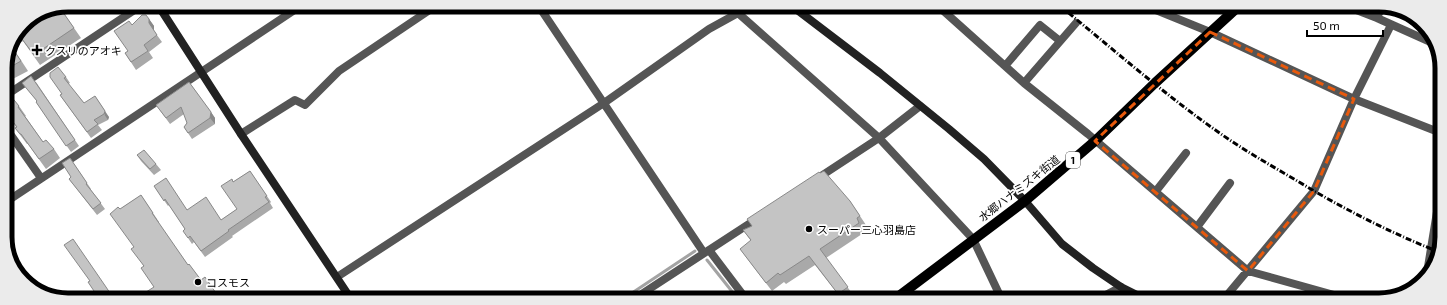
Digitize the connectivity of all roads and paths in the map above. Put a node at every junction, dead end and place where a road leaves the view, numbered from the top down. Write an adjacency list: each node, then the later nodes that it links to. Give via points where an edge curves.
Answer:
1 (131, 12): 22 (street)
2 (163, 12): 20 (street)
3 (292, 12): 20 (street)
4 (427, 12): 27 (street, via 339,72 305,105 295,100)
5 (543, 12): 24 (street)
6 (800, 12): 25 (street)
7 (945, 12): 19 (street)
8 (1161, 12): 16 (street)
9 (1232, 12): 16 (main road, 水郷ハナミズキ街道 / 1)
10 (1362, 12): 13 (street)
11 (1379, 12): 13 (street)
12 (738, 13): 24 (street, via 709,29); 29 (street)
13 (1377, 18): 15 (street)
14 (1076, 23): 17 (street)
15 (1391, 25): 18 (street); 23 (street)
16 (1210, 32): 23 (street); 30 (main road, 水郷ハナミズキ街道 / 1)
17 (1060, 41): 19 (street, via 1040,25); 21 (street)
18 (1427, 41)
19 (1005, 66): 21 (street)
20 (202, 72): 27 (street); 32 (street)
21 (1024, 83): 30 (street)
22 (12, 91)
23 (1354, 99): 26 (street); 44 (street, via 1314,191)
24 (604, 103): 42 (street); 45 (street)
25 (920, 106): 29 (street); 37 (street, via 984,159)
26 (1435, 131)
27 (242, 134): 45 (street)
28 (12, 137): 32 (street)
29 (879, 138): 33 (street); 41 (street)
30 (1096, 141): 35 (street); 37 (main road, 水郷ハナミズキ街道 / 1)
31 (1186, 153): 35 (street)
32 (41, 178): 36 (street)
33 (813, 182)
34 (1230, 183): 39 (street)
35 (1156, 191): 39 (street)
36 (12, 198)
37 (1024, 201): 41 (main road, 水郷ハナミズキ街道 / 1); 46 (street, via 1062,244)
38 (768, 212): 42 (street)
39 (1197, 227): 44 (street)
40 (1435, 232): 43 (street)
41 (973, 239): 50 (main road, 水郷ハナミズキ街道 / 1); 51 (street)
42 (706, 252): 48 (street); 49 (street)
43 (1429, 261)
44 (1248, 271): 54 (street); 55 (street)
45 (337, 277): 47 (street)
46 (1121, 287): 52 (street); 53 (street)
47 (347, 293)
48 (643, 293)
49 (741, 293)
50 (903, 293)
51 (999, 293)
52 (1109, 293)
53 (1133, 293)
54 (1230, 293)
55 (1327, 293)

